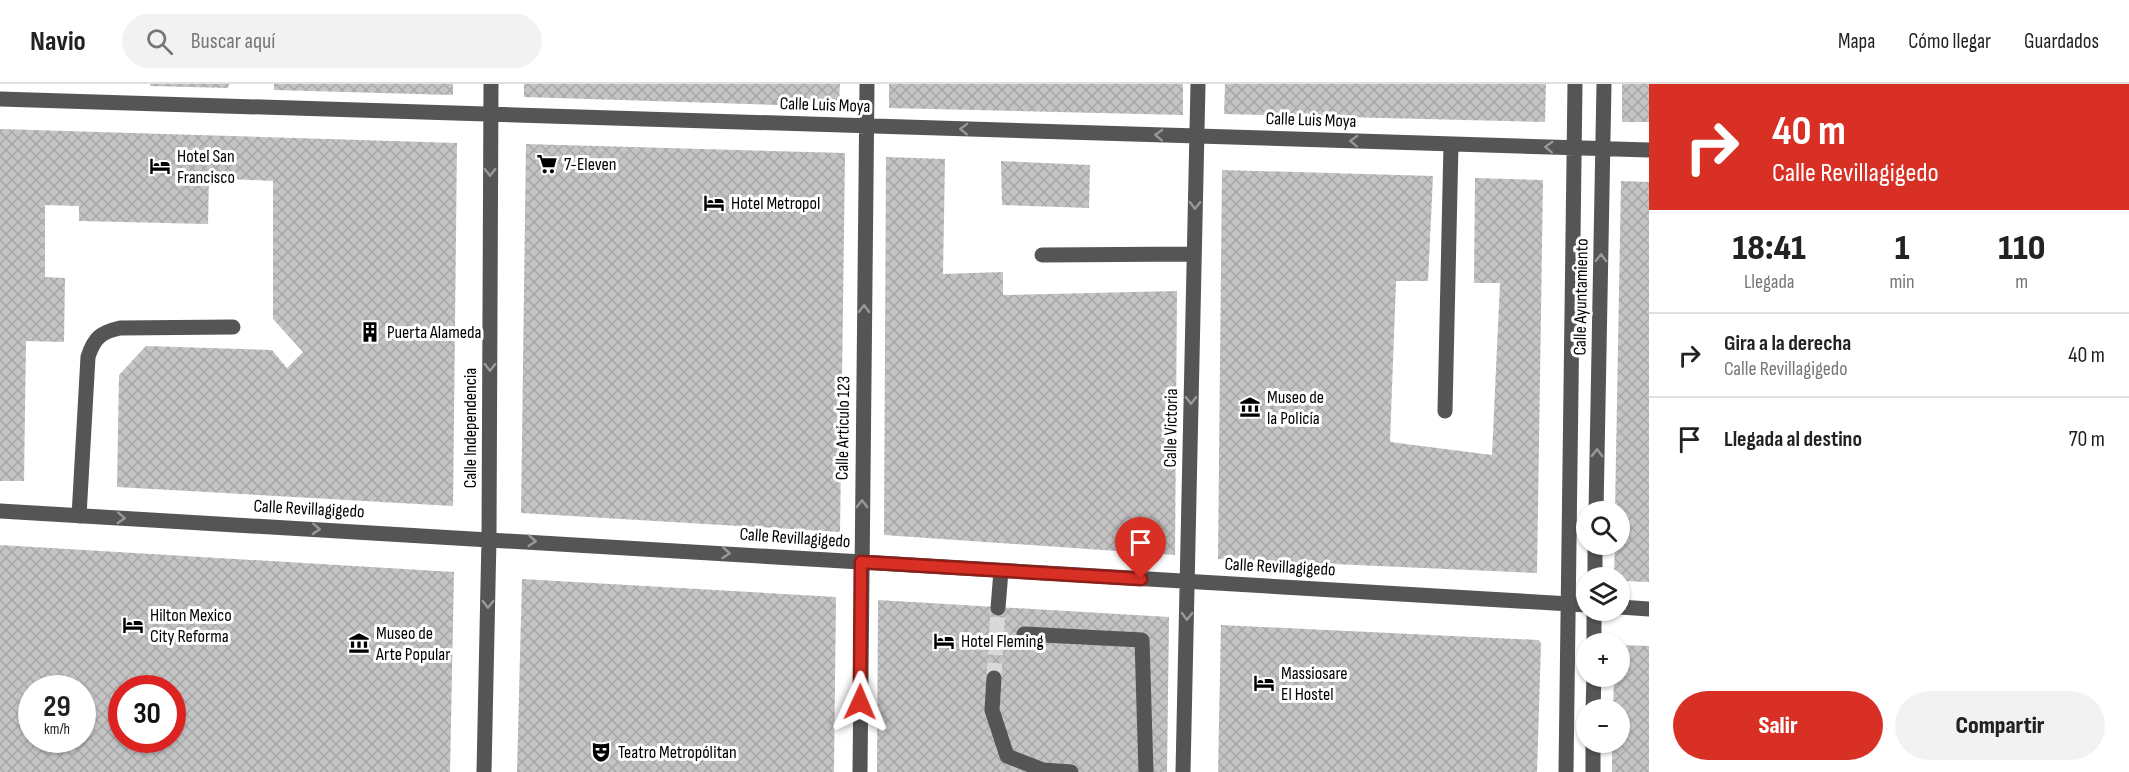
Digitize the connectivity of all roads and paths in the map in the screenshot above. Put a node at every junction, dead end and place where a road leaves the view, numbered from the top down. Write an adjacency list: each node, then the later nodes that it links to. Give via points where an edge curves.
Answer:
1 (491, 84): 7 (street, Calle Independencia)
2 (867, 84): 8 (street, Calle Artículo 123)
3 (1198, 84): 9 (street, Calle Victoria)
4 (1575, 84): 11 (street)
5 (1604, 84): 12 (street, Calle Ayuntamiento)
6 (0, 99): 7 (street, Calle Luis Moya)
7 (490, 114): 8 (street, Calle Luis Moya); 21 (street, Calle Independencia, one-way to 21)
8 (866, 126): 9 (street, Calle Luis Moya, one-way to 8); 22 (street, Calle Artículo 123, one-way to 8)
9 (1197, 136): 10 (street, Calle Luis Moya, one-way to 9); 14 (street, Calle Victoria, one-way to 14)
10 (1451, 144): 11 (street, Calle Luis Moya, one-way to 10); 17 (street)
11 (1575, 148): 12 (street, Calle Luis Moya); 25 (street)
12 (1603, 149): 13 (street, Calle Luis Moya); 18 (street, Calle Ayuntamiento, one-way to 12)
13 (1649, 150)
14 (1194, 254): 15 (street); 24 (street, Calle Victoria, one-way to 24)
15 (1042, 255)
16 (233, 327): 20 (street, via 120,328 105,331 93,342 88,357)
17 (1445, 411)
18 (1596, 501)
19 (0, 511): 20 (street, Calle Revillagigedo)
20 (79, 516): 21 (street, Calle Revillagigedo, one-way to 21)
21 (489, 538): 22 (street, Calle Revillagigedo, one-way to 22); 33 (street, Calle Independencia, one-way to 33)
22 (861, 562): 23 (street, Calle Revillagigedo); 34 (street, Calle Artículo 123)
23 (1000, 571): 24 (street, Calle Revillagigedo); 27 (street)
24 (1187, 582): 25 (street, Calle Revillagigedo); 37 (street, Calle Victoria, one-way to 37)
25 (1569, 604): 26 (street, Calle Revillagigedo); 38 (street)
26 (1576, 604)
27 (998, 608)
28 (1630, 608): 29 (street)
29 (1649, 609)
30 (1024, 634): 36 (street, via 1142,640)
31 (994, 678): 35 (street, via 992,710 1007,756 1043,770)
32 (1593, 753): 39 (street)
33 (484, 772)
34 (860, 772)
35 (1071, 772)
36 (1146, 772)
37 (1183, 772)
38 (1566, 772)
39 (1593, 772)

